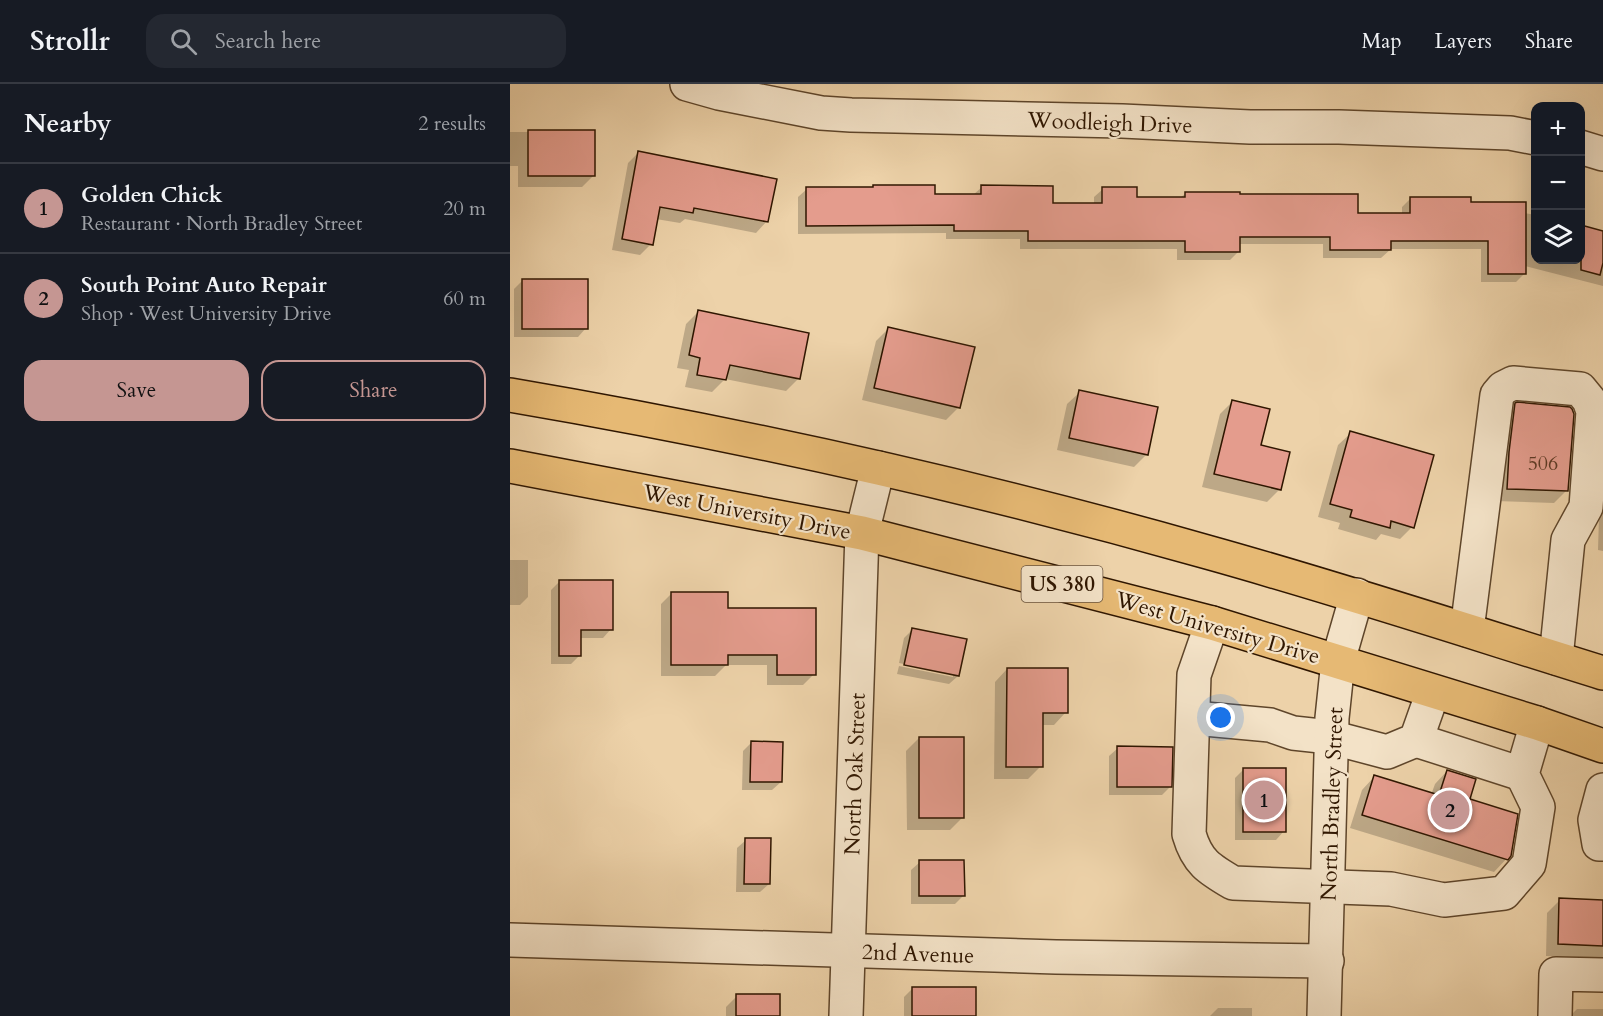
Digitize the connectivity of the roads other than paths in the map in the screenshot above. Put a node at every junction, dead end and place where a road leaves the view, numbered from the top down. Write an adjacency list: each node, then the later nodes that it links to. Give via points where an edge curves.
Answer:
1 (687, 84): 2 (street, Woodleigh Drive, via 821,113 1499,133)
2 (1531, 137)
3 (1585, 148): 4 (street)
4 (1603, 154)
5 (510, 395): 7 (highway)
6 (510, 466): 8 (highway, West University Drive / US 380)
7 (878, 468): 8 (street, North Oak Street); 9 (highway, via 1053,510)
8 (862, 533): 10 (highway, West University Drive / US 380); 26 (street, North Oak Street)
9 (1357, 595): 11 (highway); 13 (street, North Bradley Street)
10 (1212, 623): 13 (highway, West University Drive / US 380); 16 (street, via 1194,675)
11 (1467, 630): 12 (highway); 12 (street, via 1497,395 1513,383 1580,389 1593,411 1586,507 1568,540)
12 (1556, 658): 14 (highway)
13 (1338, 661): 15 (highway, West University Drive / US 380); 18 (street, North Bradley Street)
14 (1603, 673)
15 (1433, 692): 17 (highway, West University Drive / US 380); 19 (street)
16 (1194, 718): 18 (street, via 1270,725 1293,733); 24 (street, via 1189,834 1194,852 1233,883)
17 (1537, 723): 20 (highway, West University Drive / US 380); 21 (street)
18 (1330, 737): 19 (street, via 1387,752); 24 (street, North Bradley Street)
19 (1416, 740): 21 (street)
20 (1603, 746)
21 (1522, 774): 24 (street, via 1538,807 1529,864 1504,893 1444,900 1391,889)
22 (1603, 790): 23 (street, via 1595,820 1599,844)
23 (1603, 844)
24 (1328, 886): 27 (street, North Bradley Street)
25 (510, 940): 26 (street, 2nd Avenue)
26 (848, 951): 27 (street, 2nd Avenue); 29 (street, North Oak Street)
27 (1327, 961): 30 (street, North Bradley Street)
28 (1603, 975): 31 (street, via 1556,974)
29 (846, 1016)
30 (1324, 1016)
31 (1555, 1016)

